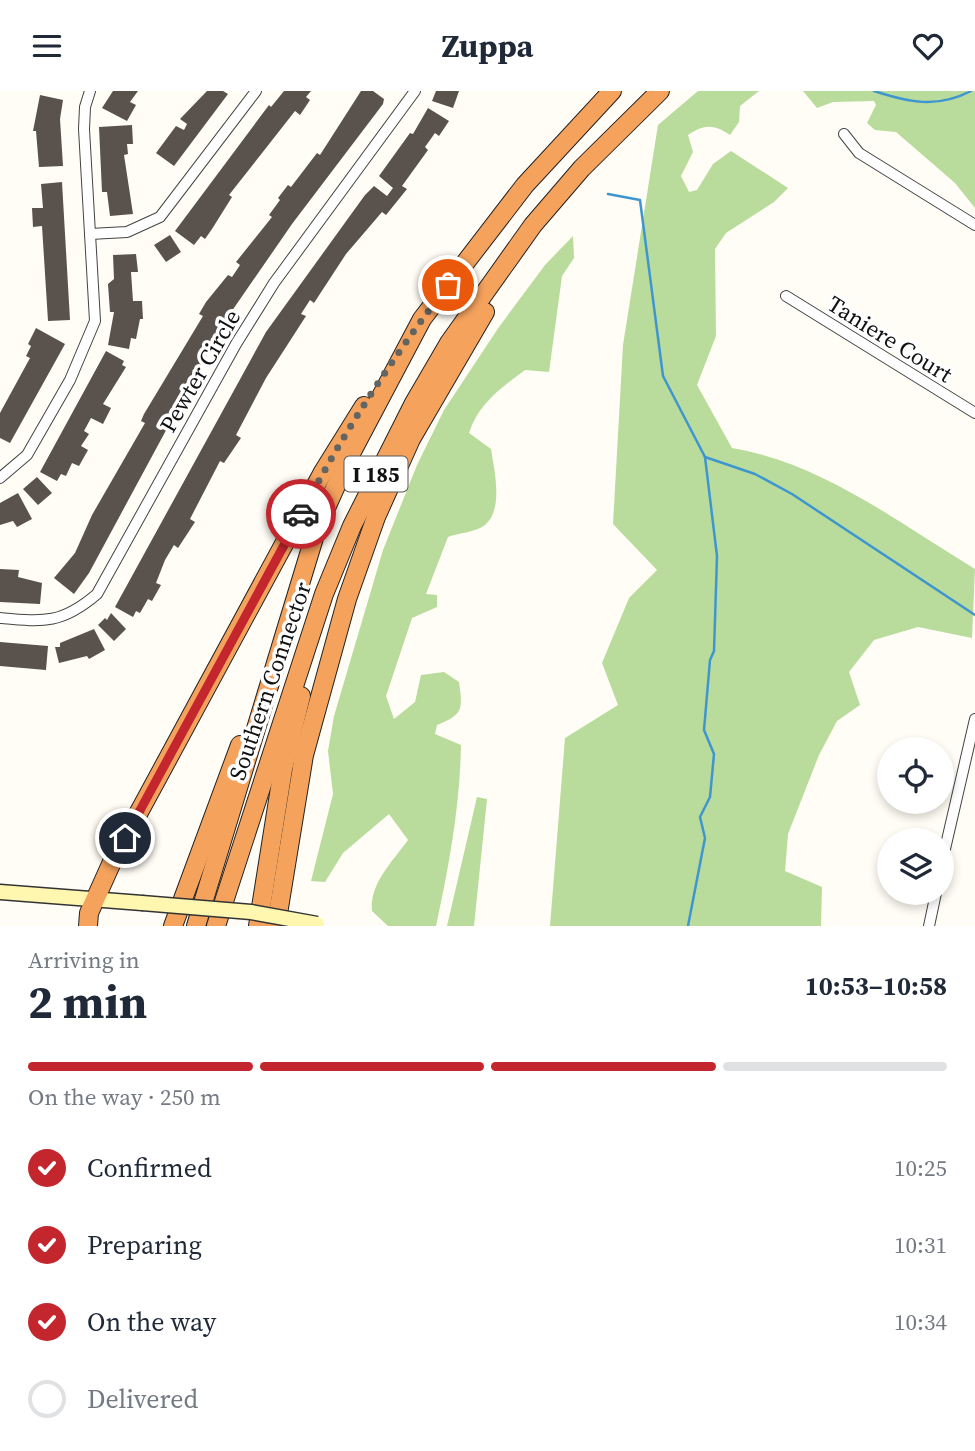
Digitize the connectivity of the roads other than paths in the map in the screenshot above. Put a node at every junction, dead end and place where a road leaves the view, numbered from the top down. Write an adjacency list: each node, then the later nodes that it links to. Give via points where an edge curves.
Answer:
1 (90, 91): 8 (street, via 84,129)
2 (256, 91): 8 (street, via 160,217 127,232)
3 (415, 91): 14 (street, Pewter Circle, via 274,283 97,594 60,619)
4 (612, 91): 10 (highway, Southern Connector / I 185, via 525,185)
5 (663, 91): 13 (highway, Southern Connector / I 185, via 582,169 489,284 414,403); 17 (highway, via 547,224 496,295 430,402 376,517 347,599)
6 (844, 134): 7 (street, via 859,153)
7 (975, 225)
8 (90, 234): 12 (street, via 95,321 91,336 27,455)
9 (786, 296): 11 (street, Taniere Court)
10 (422, 319): 15 (highway, Southern Connector / I 185, via 317,528); 20 (highway, via 323,471 112,862)
11 (975, 413)
12 (0, 478)
13 (346, 542): 26 (highway, Southern Connector / I 185, via 302,657); 27 (highway, via 286,757)
14 (0, 618)
15 (269, 681): 24 (highway, via 231,763); 25 (highway, Southern Connector / I 185)
16 (975, 719): 18 (street)
17 (314, 722): 28 (highway, via 298,787); 29 (highway)
18 (950, 828)
19 (0, 892): 20 (street)
20 (96, 901): 22 (street, bridge, via 251,912); 23 (highway)
21 (933, 905): 30 (street)
22 (320, 925)
23 (88, 926)
24 (173, 926)
25 (196, 926)
26 (216, 926)
27 (258, 926)
28 (276, 926)
29 (284, 926)
30 (929, 926)

